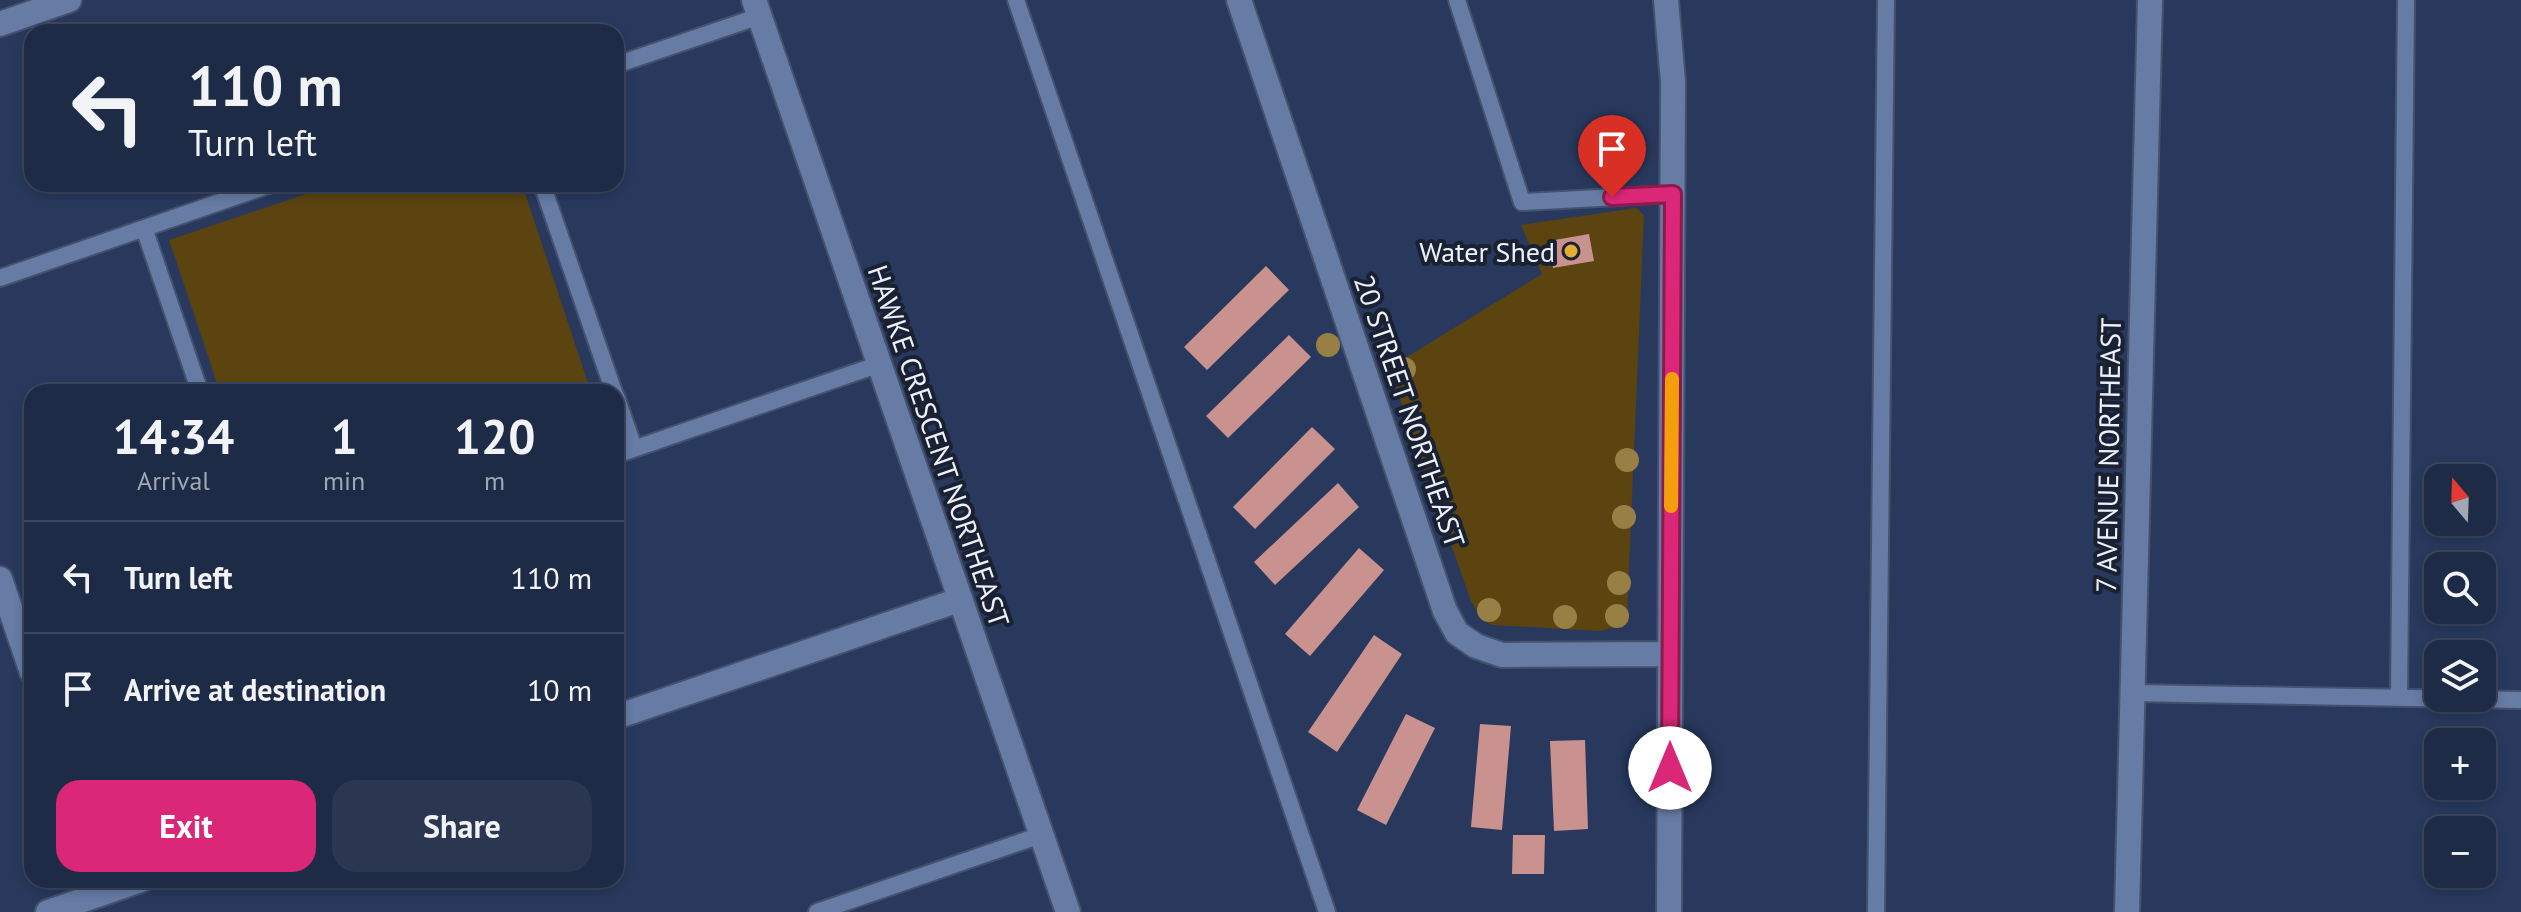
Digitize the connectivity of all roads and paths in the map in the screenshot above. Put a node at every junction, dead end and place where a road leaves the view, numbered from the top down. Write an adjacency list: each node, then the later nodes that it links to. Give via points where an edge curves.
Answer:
1 (69, 0): 10 (street)
2 (1016, 0): 36 (lane)
3 (1239, 0): 26 (street, 20 STREET NORTHEAST, via 1445,611 1457,633 1502,655)
4 (1457, 0): 14 (lane, via 1522,202)
5 (1666, 0): 14 (street, via 1673,82)
6 (1886, 0): 38 (lane)
7 (2150, 0): 27 (street, 7 AVENUE NORTHEAST)
8 (2406, 0): 28 (lane)
9 (757, 8): 11 (lane); 17 (street, HAWKE CRESCENT NORTHEAST)
10 (0, 24)
11 (624, 62)
12 (249, 192): 15 (lane)
13 (545, 192): 19 (lane)
14 (1673, 194): 26 (street)
15 (144, 228): 16 (lane); 18 (lane)
16 (0, 278)
17 (880, 364): 21 (lane); 24 (street, HAWKE CRESCENT NORTHEAST)
18 (197, 384)
19 (612, 384)
20 (624, 420): 21 (lane)
21 (634, 448): 22 (lane)
22 (624, 452)
23 (0, 579): 25 (street)
24 (959, 600): 30 (street); 31 (street, HAWKE CRESCENT NORTHEAST)
25 (24, 645)
26 (1670, 654): 37 (street)
27 (2132, 693): 28 (lane); 39 (street, 7 AVENUE NORTHEAST)
28 (2399, 697): 29 (lane)
29 (2521, 700)
30 (624, 714)
31 (1041, 835): 34 (lane); 35 (street, HAWKE CRESCENT NORTHEAST)
32 (102, 888): 33 (street)
33 (48, 912)
34 (817, 912)
35 (1068, 912)
36 (1327, 912)
37 (1669, 912)
38 (1876, 912)
39 (2127, 912)

